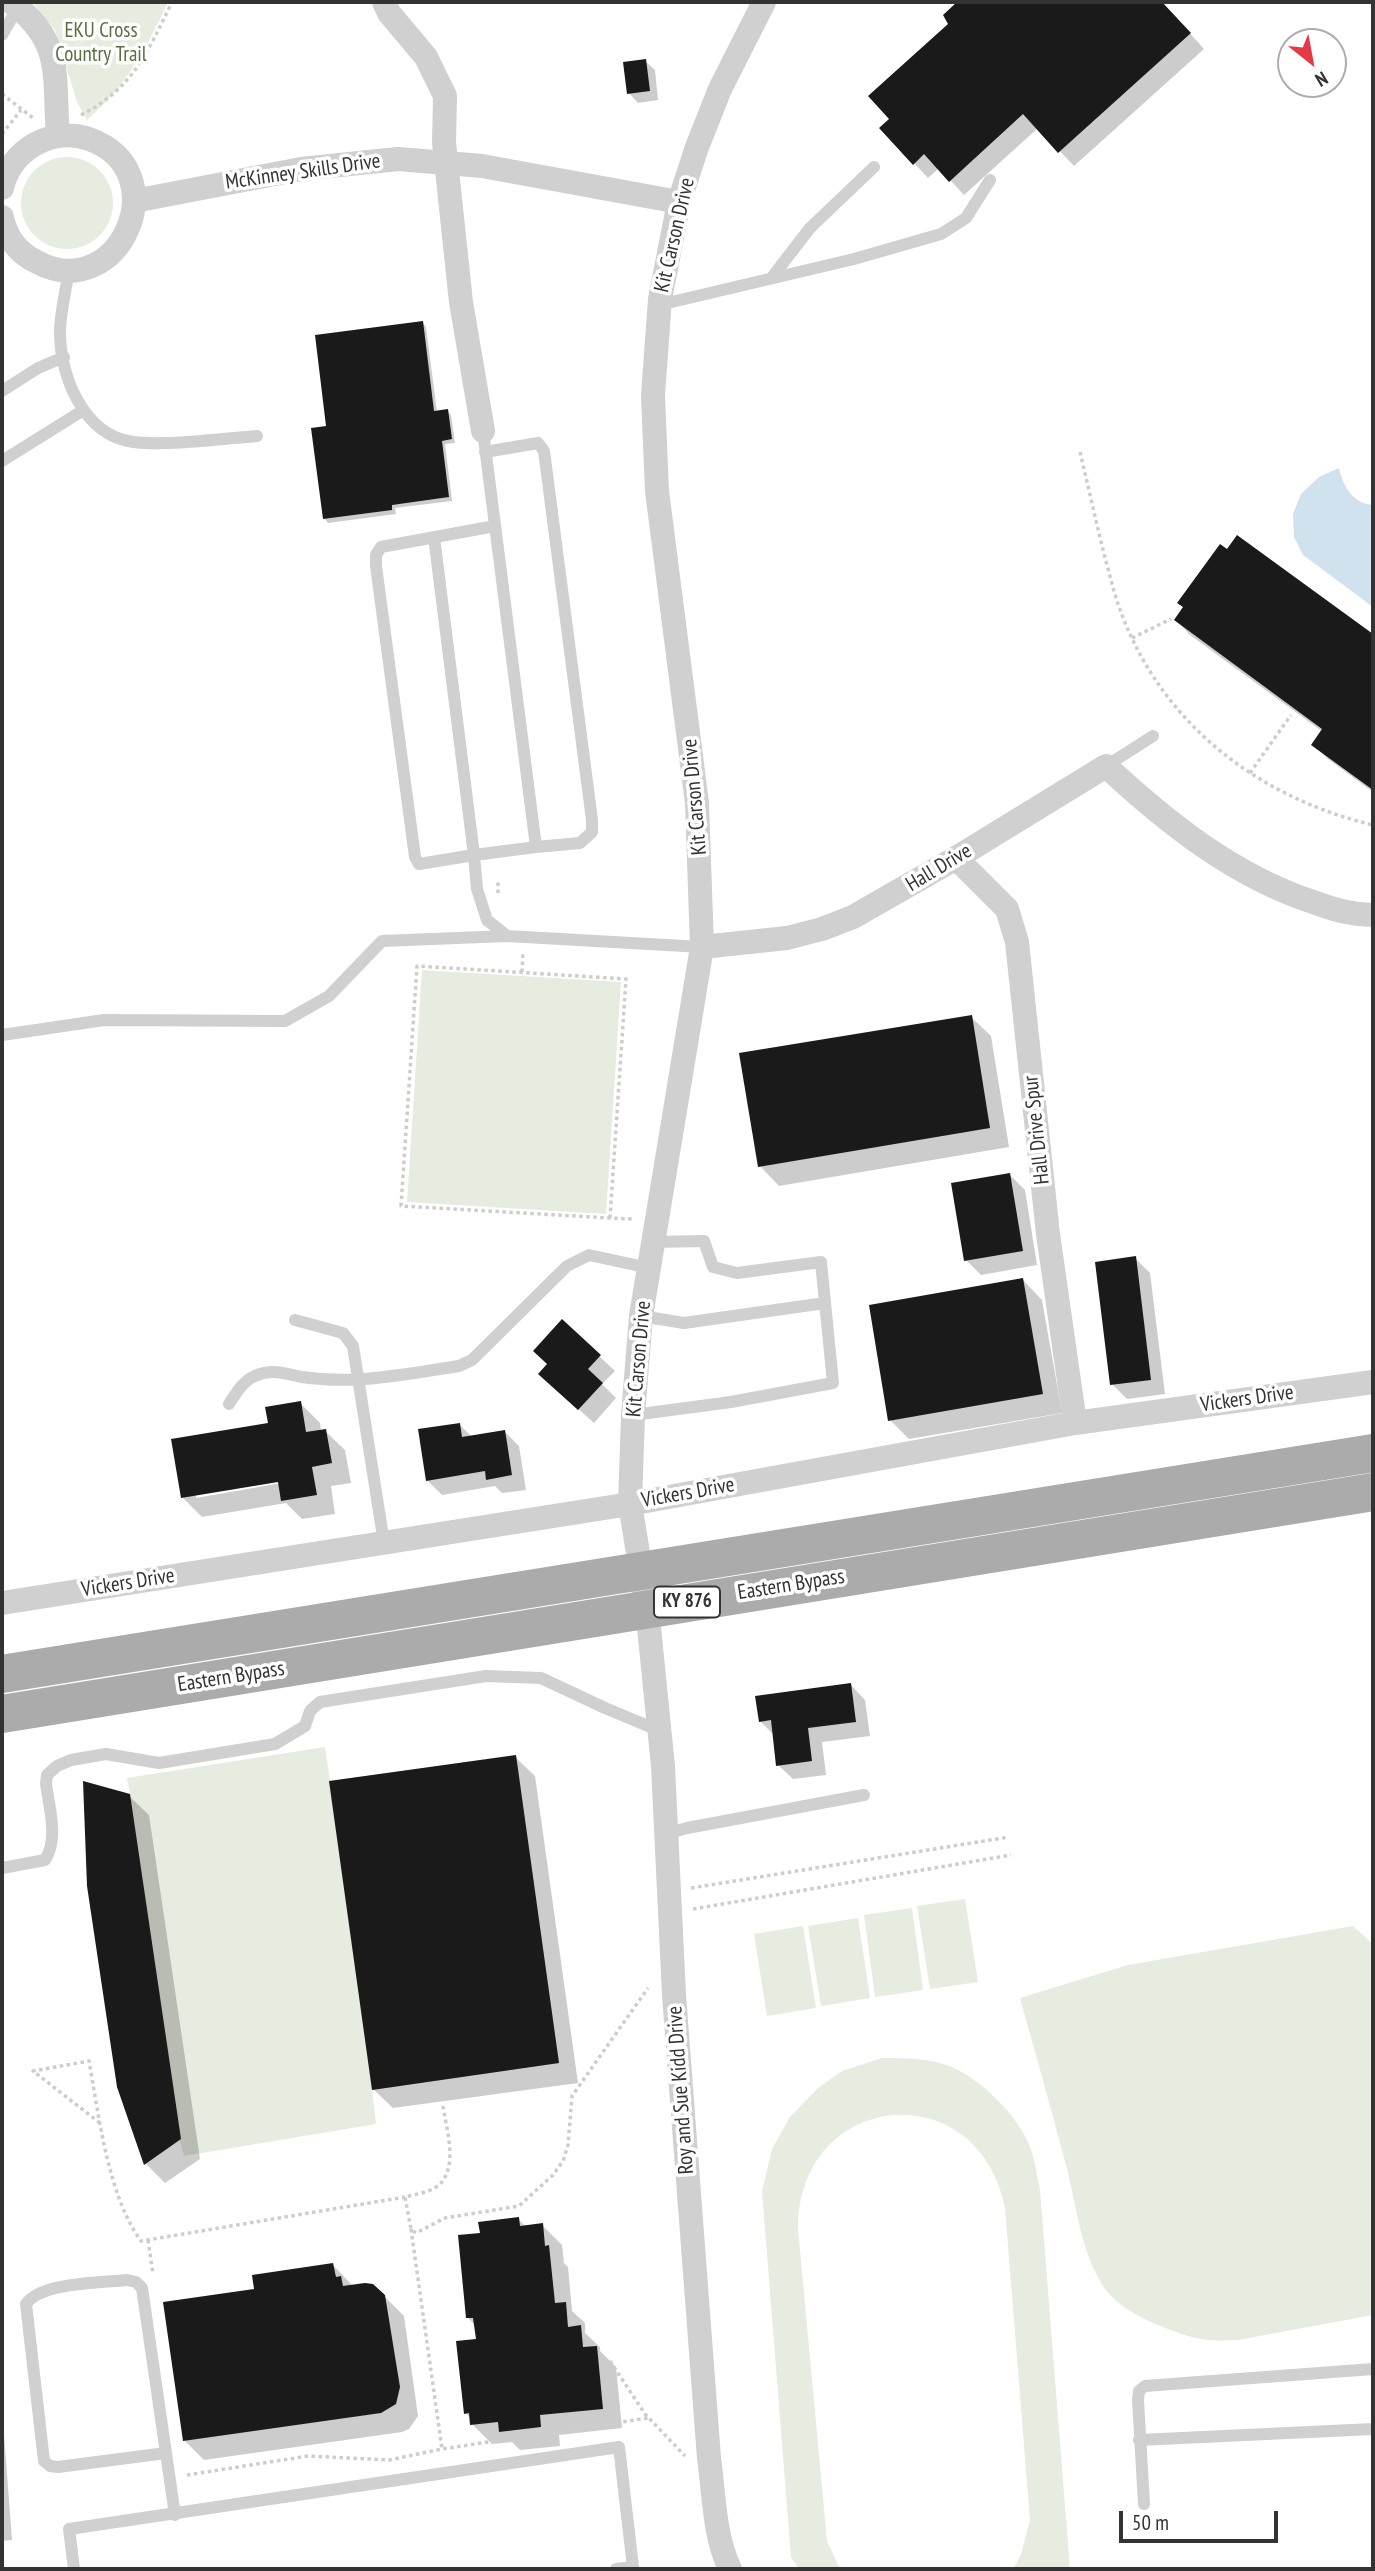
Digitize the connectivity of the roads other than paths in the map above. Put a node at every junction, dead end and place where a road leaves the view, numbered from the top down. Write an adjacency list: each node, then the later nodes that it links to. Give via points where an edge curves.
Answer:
1 (384, 2): 6 (street, via 426,57 446,96)
2 (764, 2): 11 (street, Kit Carson Drive, via 720,89)
3 (15, 4): 4 (lane); 5 (street, via 30,16 50,46)
4 (2, 35)
5 (57, 128): 9 (street, via 23,152); 10 (street, via 107,148 125,167)
6 (447, 164): 10 (street, McKinney Skills Drive, via 398,159 301,169); 11 (street, McKinney Skills Drive, via 482,166); 20 (street, via 461,302)
7 (874, 167): 14 (lane, via 810,228)
8 (990, 180): 14 (lane, via 966,218 941,234)
9 (2, 188)
10 (134, 201): 13 (street, via 129,230 113,252 91,266)
11 (679, 202): 15 (street, Kit Carson Drive)
12 (2, 217): 13 (street, via 9,237 27,257)
13 (69, 270): 16 (lane, via 60,330)
14 (773, 276): 15 (lane)
15 (659, 305): 31 (street, Kit Carson Drive, via 654,459 697,803)
16 (64, 357): 17 (lane); 18 (lane, via 66,376)
17 (2, 391)
18 (82, 411): 19 (lane, via 103,430 131,442); 21 (lane)
19 (257, 436)
20 (484, 442): 22 (lane); 26 (lane, via 538,443 544,451 590,806 592,832 586,839)
21 (2, 461)
22 (495, 526): 23 (lane); 26 (lane)
23 (434, 537): 27 (lane); 27 (lane, via 381,547 376,566 415,856 419,864)
24 (1153, 736): 25 (lane)
25 (1106, 766): 28 (street, Hall Drive); 29 (street, via 1170,823 1252,877 1294,897 1346,913)
26 (536, 847): 27 (lane)
27 (474, 855): 30 (lane, via 477,889 487,920)
28 (956, 858): 31 (street, Hall Drive, via 837,923 787,937); 42 (street, Hall Drive Spur, via 1007,909 1017,943 1048,1234)
29 (1373, 915)
30 (507, 936): 31 (lane, Hall Drive); 32 (lane, Hall Drive, via 382,942 328,996 285,1021 104,1020)
31 (702, 947): 33 (street, Kit Carson Drive)
32 (2, 1035)
33 (648, 1231): 34 (street, Kit Carson Drive); 35 (lane, via 704,1241 713,1267 737,1272 821,1262)
34 (649, 1268): 36 (street, Kit Carson Drive); 38 (lane, via 589,1255 580,1258 472,1360 459,1366)
35 (825, 1303): 36 (lane, via 684,1322); 41 (lane, via 833,1383)
36 (641, 1316): 41 (street, Kit Carson Drive)
37 (295, 1320): 38 (lane, via 349,1338)
38 (359, 1380): 40 (lane, via 275,1371 244,1383); 46 (lane)
39 (1373, 1382): 42 (street, Vickers Drive)
40 (229, 1404)
41 (633, 1415): 45 (street, Kit Carson Drive)
42 (1075, 1423): 45 (street, Vickers Drive)
43 (1373, 1453): 47 (main road, Eastern Bypass / KY 876)
44 (1373, 1492): 49 (main road, Eastern Bypass / KY 876)
45 (630, 1504): 46 (street, Vickers Drive); 47 (street, Kit Carson Drive)
46 (384, 1543): 48 (street, Vickers Drive)
47 (641, 1570): 49 (street, Kit Carson Drive); 50 (main road, Eastern Bypass / KY 876)
48 (2, 1603)
49 (647, 1608): 51 (main road, Eastern Bypass / KY 876); 52 (street, Roy and Sue Kidd Drive)
50 (2, 1674)
51 (2, 1714)
52 (660, 1731): 54 (street, Roy and Sue Kidd Drive); 55 (lane, via 541,1678 486,1676 320,1702 310,1711 305,1726 275,1744 159,1763 106,1754 57,1766 47,1775 50,1853 45,1860)
53 (864, 1795): 54 (lane)
54 (666, 1834): 64 (street, Roy and Sue Kidd Drive, via 709,2458 723,2556)
55 (2, 1868)
56 (1373, 2369): 58 (lane, via 1145,2386 1139,2391)
57 (1373, 2429): 58 (lane)
58 (1139, 2440): 60 (lane)
59 (166, 2453): 59 (lane, via 142,2288 127,2280 46,2290 30,2297 26,2304 44,2460 58,2467); 61 (lane)
60 (1144, 2504)
61 (175, 2515): 62 (lane, via 69,2529); 63 (lane, via 619,2447 633,2567)
62 (74, 2569)
63 (616, 2569)
64 (730, 2569)

